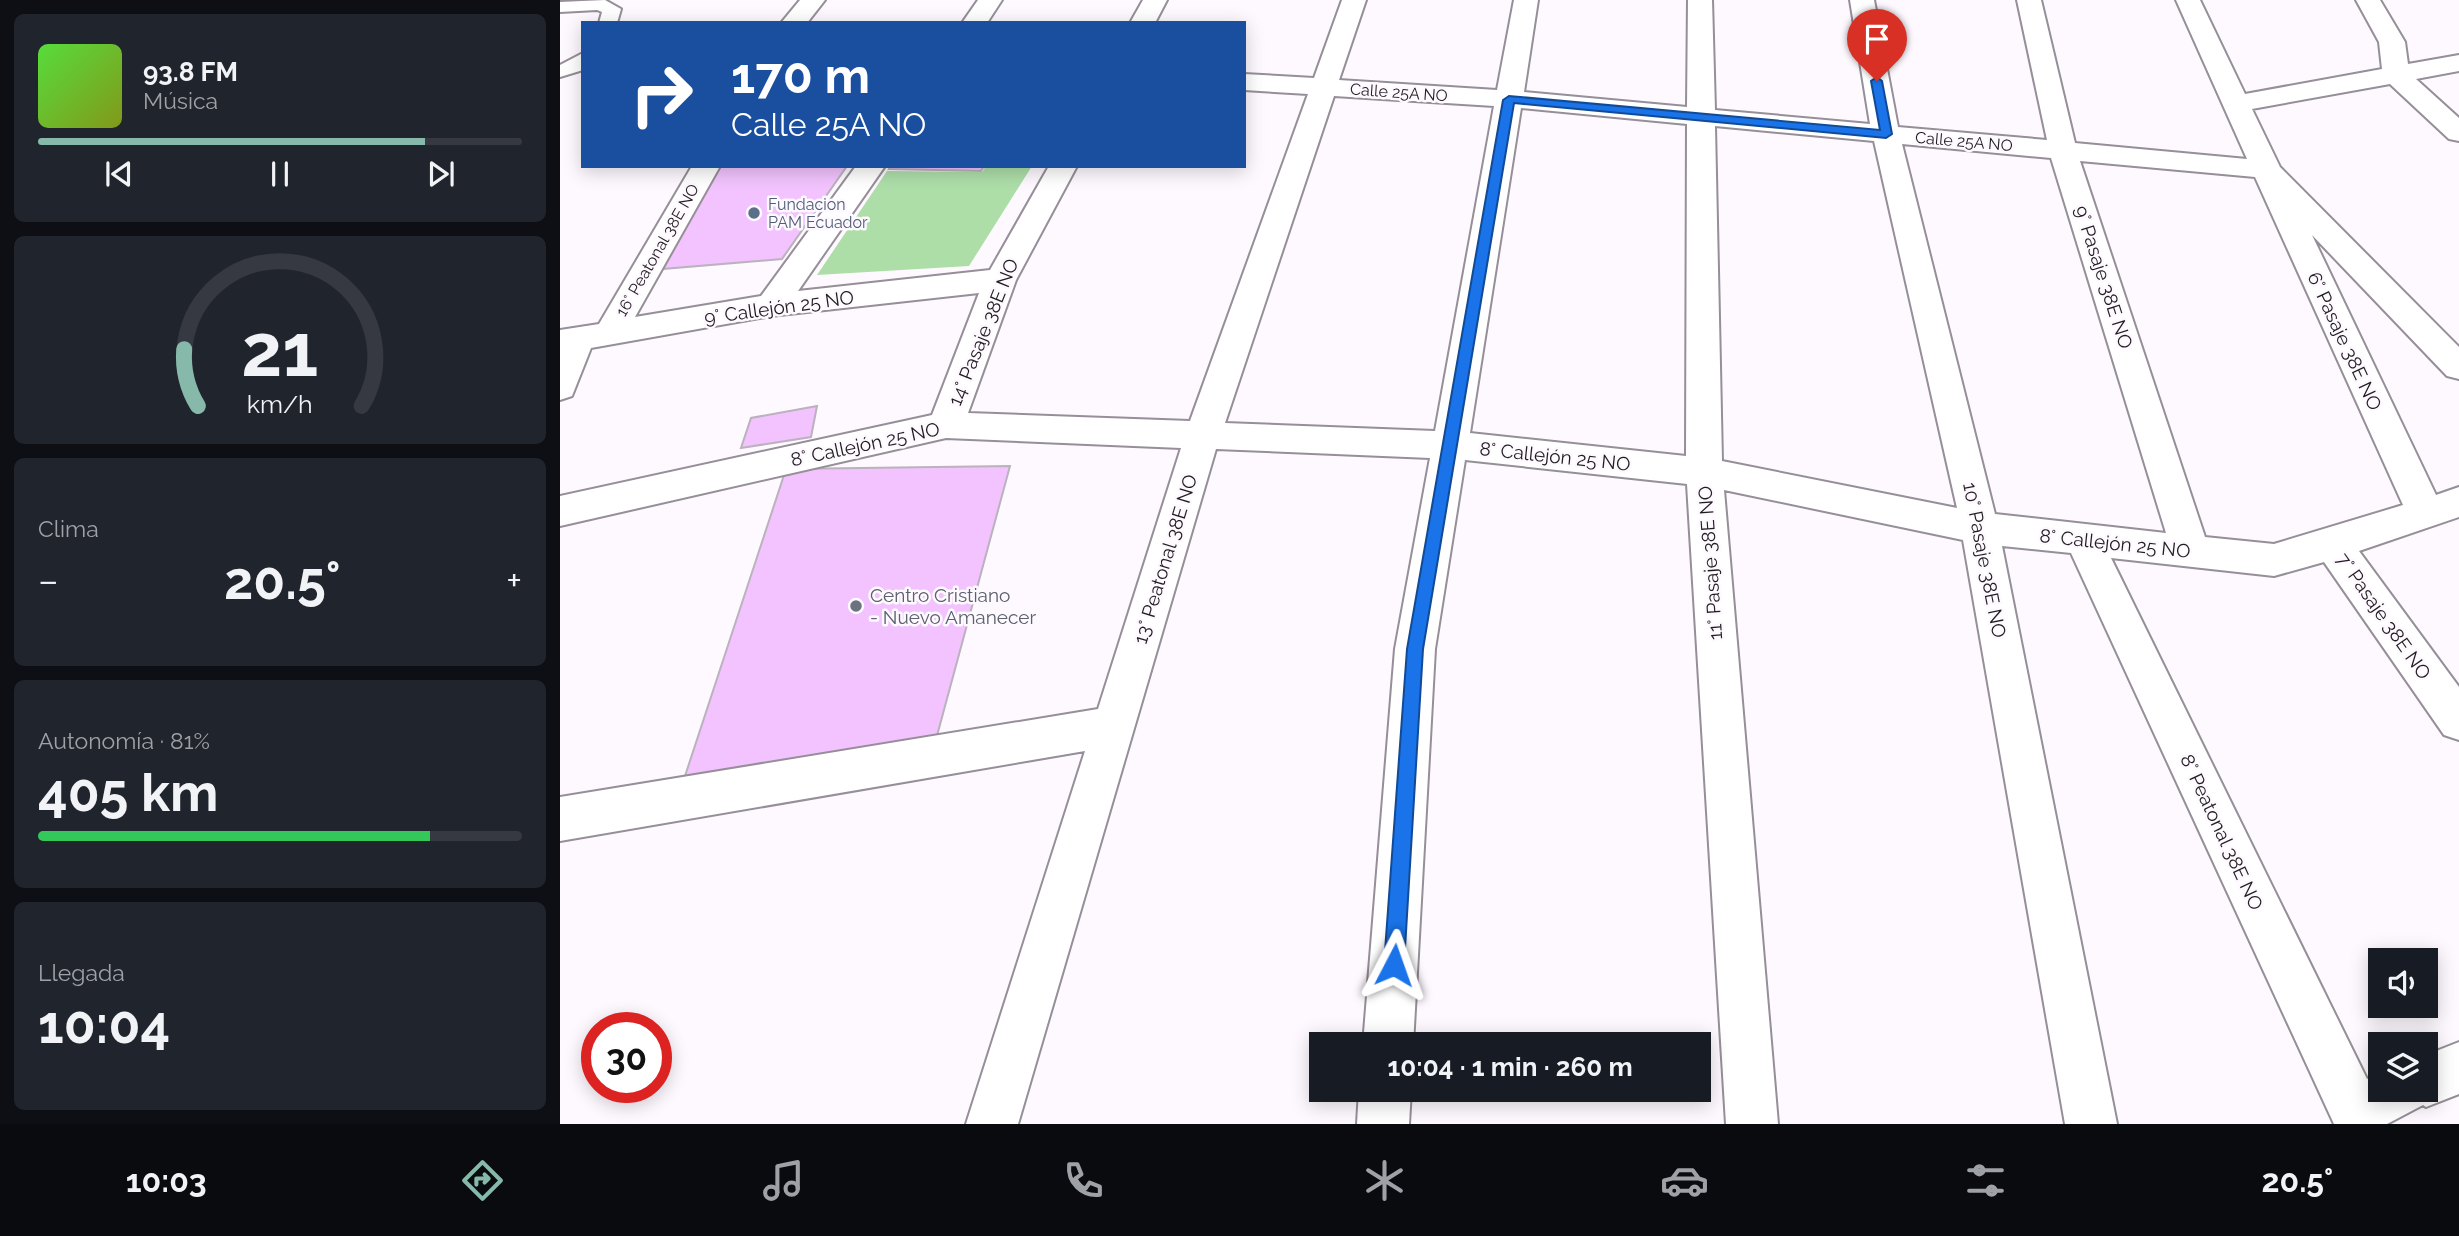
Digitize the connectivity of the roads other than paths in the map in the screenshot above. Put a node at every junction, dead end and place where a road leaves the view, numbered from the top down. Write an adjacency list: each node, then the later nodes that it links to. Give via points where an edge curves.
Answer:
1 (813, 0): 13 (street)
2 (990, 0): 14 (street)
3 (1155, 0): 15 (street)
4 (1354, 0): 21 (street, 13° Peatonal 38E NO)
5 (1526, 0): 22 (street)
6 (1700, 0): 24 (street, 11° Pasaje 38E NO)
7 (1862, 0): 25 (street, 10° Pasaje 38E NO)
8 (2029, 0): 27 (street, 9° Pasaje 38E NO)
9 (2188, 0): 23 (street, 6° Pasaje 38E NO)
10 (2368, 0): 19 (street, via 2392,41)
11 (560, 7): 12 (lane, via 599,4 612,9)
12 (609, 21)
13 (795, 21)
14 (975, 21)
15 (1143, 21)
16 (581, 61): 18 (lane)
17 (2459, 63): 19 (street)
18 (560, 71)
19 (2396, 75): 23 (street); 26 (street)
20 (1246, 82): 21 (street, Calle 25A NO)
21 (1324, 88): 22 (street, Calle 25A NO); 38 (street, 13° Peatonal 38E NO)
22 (1509, 100): 24 (street, Calle 25A NO); 39 (street)
23 (2235, 104): 31 (street, 6° Pasaje 38E NO)
24 (1701, 117): 25 (street, Calle 25A NO); 40 (street, 11° Pasaje 38E NO)
25 (1886, 134): 27 (street, Calle 25A NO); 43 (street, 10° Pasaje 38E NO)
26 (2459, 134)
27 (2063, 150): 31 (street, Calle 25A NO); 46 (street, 9° Pasaje 38E NO)
28 (705, 168): 34 (street, 16° Peatonal 38E NO)
29 (870, 168): 33 (street)
30 (1061, 168): 32 (street, 14° Pasaje 38E NO)
31 (2265, 169): 35 (street, 6° Pasaje 38E NO); 41 (street, 6° Pasaje 38E NO)
32 (1000, 280): 33 (street, 9° Callejón 25 NO); 37 (street, 14° Pasaje 38E NO)
33 (771, 305): 34 (street, 9° Callejón 25 NO)
34 (582, 338): 36 (street, 16° Peatonal 38E NO)
35 (2459, 367)
36 (560, 387)
37 (946, 425): 38 (street, 8° Callejón 25 NO); 42 (street, 8° Callejón 25 NO)
38 (1203, 435): 39 (street, 8° Callejón 25 NO); 48 (street, 13° Peatonal 38E NO)
39 (1450, 445): 40 (street, 8° Callejón 25 NO); 50 (street, via 1415,649)
40 (1704, 472): 43 (street, 8° Callejón 25 NO); 58 (street, 11° Pasaje 38E NO)
41 (2442, 507): 45 (street, 8° Callejón 25 NO)
42 (560, 511)
43 (1980, 528): 44 (street, 8° Callejón 25 NO); 59 (street, 10° Pasaje 38E NO)
44 (2083, 539): 46 (street, 8° Callejón 25 NO); 55 (street, 8° Peatonal 38E NO)
45 (2333, 544): 46 (street, 8° Callejón 25 NO, via 2274,560); 47 (street, 7° Pasaje 38E NO)
46 (2191, 551)
47 (2459, 721)
48 (1114, 726): 49 (street); 56 (street, 13° Peatonal 38E NO)
49 (560, 819)
50 (1389, 1032)
51 (2459, 1068): 52 (street)
52 (2438, 1077)
53 (1384, 1102): 57 (street)
54 (2383, 1102): 55 (street)
55 (2357, 1117)
56 (992, 1124)
57 (1383, 1124)
58 (1752, 1124)
59 (2091, 1124)

